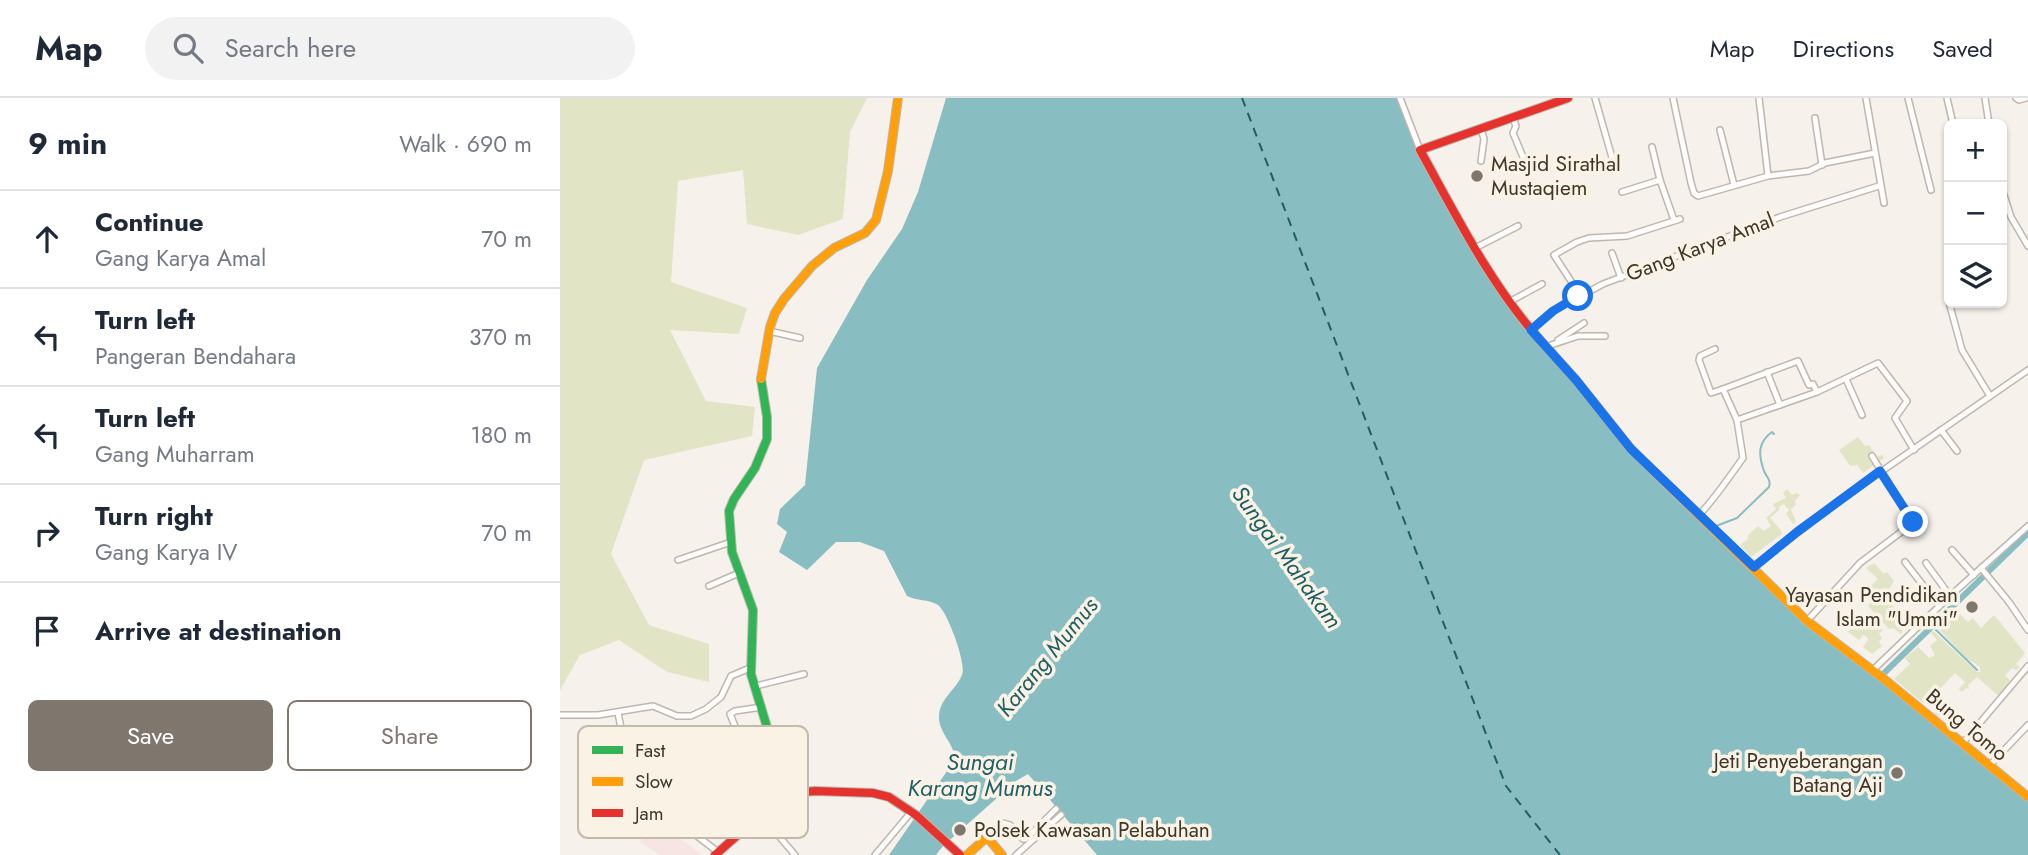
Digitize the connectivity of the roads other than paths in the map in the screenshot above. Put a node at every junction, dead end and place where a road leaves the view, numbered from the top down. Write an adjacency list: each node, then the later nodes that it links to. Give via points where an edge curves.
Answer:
1 (898, 98): 45 (main road, via 876,220 865,233 834,248 812,266 784,299)
2 (1400, 98): 20 (street)
3 (1568, 98): 16 (main road)
4 (1595, 98): 24 (street)
5 (1673, 98): 28 (street, via 1694,192 1698,196)
6 (1759, 98): 26 (street)
7 (1867, 98): 21 (street)
8 (1908, 98): 30 (street)
9 (1947, 98): 14 (street)
10 (1985, 98): 15 (street)
11 (2016, 98): 12 (street)
12 (2026, 98)
13 (1815, 118): 25 (street)
14 (1952, 119)
15 (1988, 119)
16 (1514, 121): 18 (main road); 22 (street, via 1513,133)
17 (1720, 130): 28 (street)
18 (1482, 132): 20 (main road); 23 (street)
19 (1652, 147): 27 (street)
20 (1420, 150): 36 (main road, Bung Tomo)
21 (1875, 153): 25 (street); 29 (street)
22 (1523, 157)
23 (1481, 161)
24 (1613, 161)
25 (1822, 165): 26 (street)
26 (1768, 176): 28 (street)
27 (1660, 180): 31 (street); 40 (street, via 1677,220 1627,236 1589,238 1554,256)
28 (1734, 185)
29 (1880, 186): 32 (street); 38 (street, Gang Karya Amal, via 1780,217)
30 (1931, 190)
31 (1622, 192)
32 (1884, 202)
33 (2007, 205): 35 (street)
34 (1518, 226): 36 (street)
35 (2028, 246)
36 (1476, 247): 41 (main road, Bung Tomo)
37 (1612, 253): 38 (street)
38 (1621, 278): 40 (street, Gang Karya Amal)
39 (1542, 284): 41 (street)
40 (1580, 295): 44 (street, Gang Karya Amal)
41 (1509, 302): 44 (main road, Bung Tomo)
42 (1951, 308): 55 (street, via 1962,350)
43 (1584, 323): 48 (street)
44 (1531, 330): 48 (main road, Bung Tomo)
45 (769, 331): 47 (street); 66 (main road, via 761,377 766,439 755,468 730,506)
46 (1605, 336): 48 (street, via 1578,336)
47 (800, 338)
48 (1549, 346): 64 (main road, Bung Tomo, via 1631,449)
49 (1715, 349): 53 (street, via 1699,360 1711,393)
50 (2028, 370): 55 (street)
51 (1767, 372): 53 (street); 54 (street, via 1799,361); 56 (street)
52 (1846, 380): 54 (street); 57 (street); 60 (street, via 1878,363 1907,401 1895,418)
53 (1723, 389): 58 (street)
54 (1817, 392): 56 (street)
55 (1990, 396): 59 (street)
56 (1780, 405): 58 (street)
57 (1862, 415)
58 (1737, 420): 64 (street, via 1743,460)
59 (1941, 430): 60 (street); 61 (street)
60 (1913, 450): 63 (street)
61 (1957, 451)
62 (1872, 456): 63 (street)
63 (1880, 471): 71 (street); 78 (street, via 1912,524 1860,563)
64 (1700, 514): 71 (main road, Bung Tomo)
65 (2028, 526): 72 (street)
66 (731, 542): 68 (street); 73 (main road)
67 (1952, 550): 74 (street)
68 (678, 560)
69 (1905, 562): 77 (street)
70 (1926, 563): 76 (street)
71 (1754, 567): 78 (main road, Bung Tomo)
72 (1983, 570): 74 (street); 79 (street)
73 (739, 573): 75 (street); 81 (main road, via 753,610)
74 (1974, 575): 76 (street)
75 (709, 586)
76 (1950, 596): 77 (street)
77 (1939, 606): 82 (street)
78 (1807, 621): 82 (main road, Bung Tomo)
79 (2028, 630)
80 (2028, 666): 92 (street)
81 (750, 668): 84 (main road); 86 (street, via 731,676 721,697 691,716 677,716 653,706)
82 (1874, 671): 92 (main road, Bung Tomo)
83 (804, 674): 84 (street)
84 (756, 686): 85 (main road)
85 (762, 707): 90 (street, via 733,711); 91 (main road)
86 (618, 713): 87 (street); 89 (street)
87 (560, 715)
88 (2028, 724): 93 (street)
89 (620, 726)
90 (735, 726)
91 (767, 726)
92 (1962, 744): 93 (main road, Bung Tomo)
93 (1989, 766): 95 (main road, Bung Tomo)
94 (808, 792): 97 (main road, via 877,794)
95 (2026, 792)
96 (1056, 809): 102 (street, via 1026,839 1004,823)
97 (914, 813): 105 (street); 106 (main road)
98 (1061, 816): 110 (street)
99 (697, 838): 103 (street)
100 (734, 838): 103 (main road)
101 (780, 838): 104 (street)
102 (985, 839): 107 (main road); 108 (main road); 109 (main road)
103 (716, 854)
104 (794, 855)
105 (875, 855)
106 (960, 855)
107 (967, 855)
108 (993, 855)
109 (1002, 855)
110 (1016, 855)

